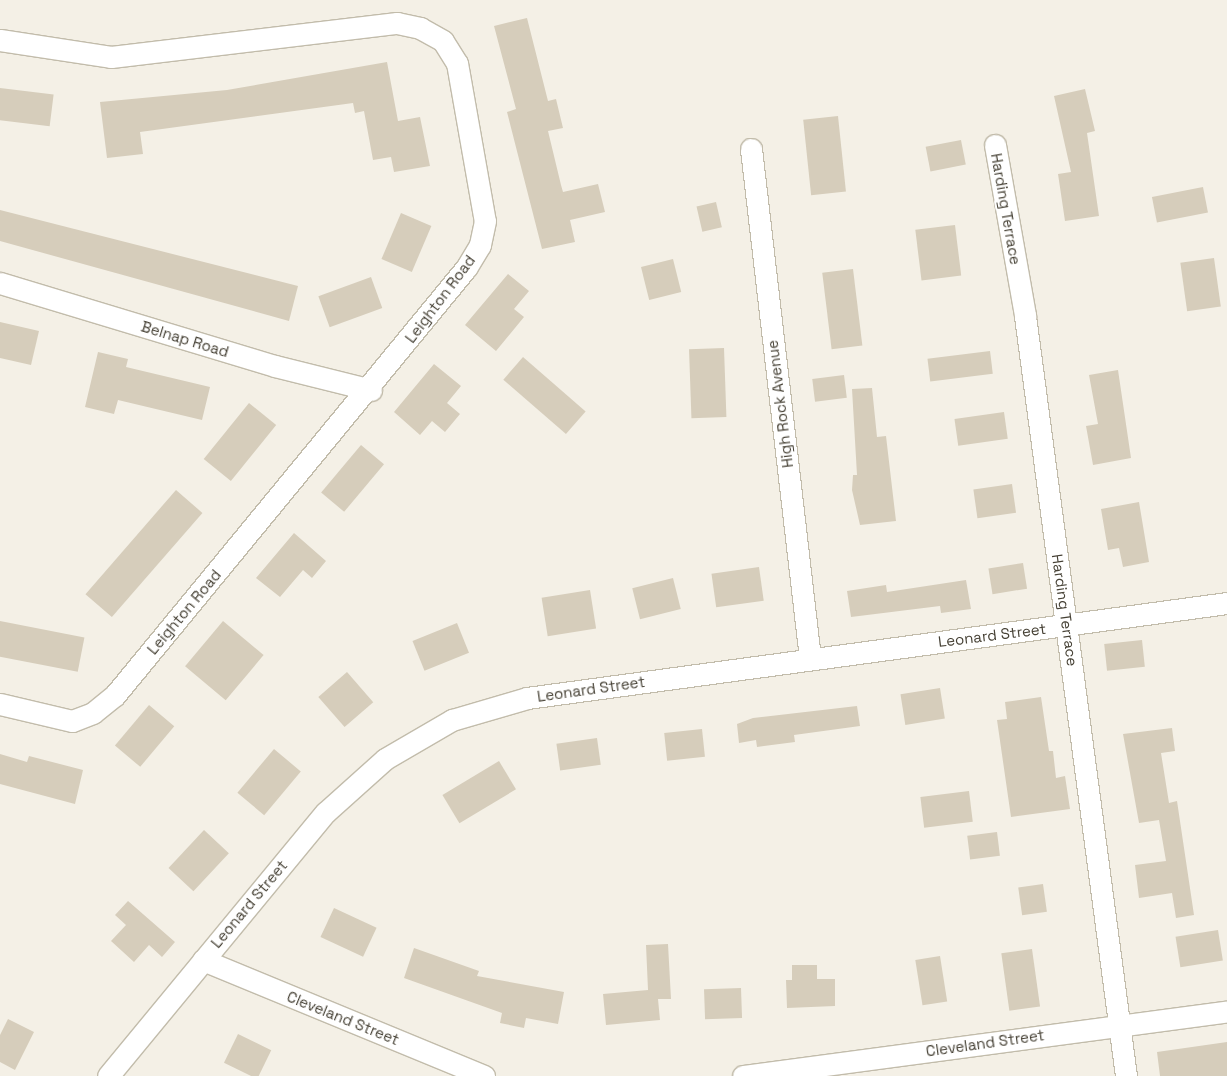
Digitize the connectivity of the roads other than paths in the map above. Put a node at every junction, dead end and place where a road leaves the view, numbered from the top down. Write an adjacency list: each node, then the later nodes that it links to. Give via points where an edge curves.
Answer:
1 (0, 40): 5 (street, Leighton Road, via 111,58 397,23 443,41 457,63 483,229 466,268)
2 (995, 145): 7 (street, Harding Terrace, via 1025,316)
3 (751, 149): 8 (street, High Rock Avenue)
4 (0, 283): 5 (street, Belnap Road, via 275,366)
5 (371, 390): 9 (street, Leighton Road, via 115,695 93,714 72,720)
6 (1227, 603): 7 (street, Leonard Street)
7 (1067, 626): 8 (street, Leonard Street); 12 (street, Harding Terrace)
8 (810, 658): 10 (street, Leonard Street, via 527,698 452,720 417,737 356,782)
9 (0, 704)
10 (203, 960): 13 (street, Leonard Street); 14 (street, Cleveland Street)
11 (1227, 1011): 12 (street, Cleveland Street)
12 (1119, 1025): 15 (street, Cleveland Street); 16 (street, Harding Terrace)
13 (108, 1076)
14 (484, 1076)
15 (743, 1076)
16 (1126, 1076)

